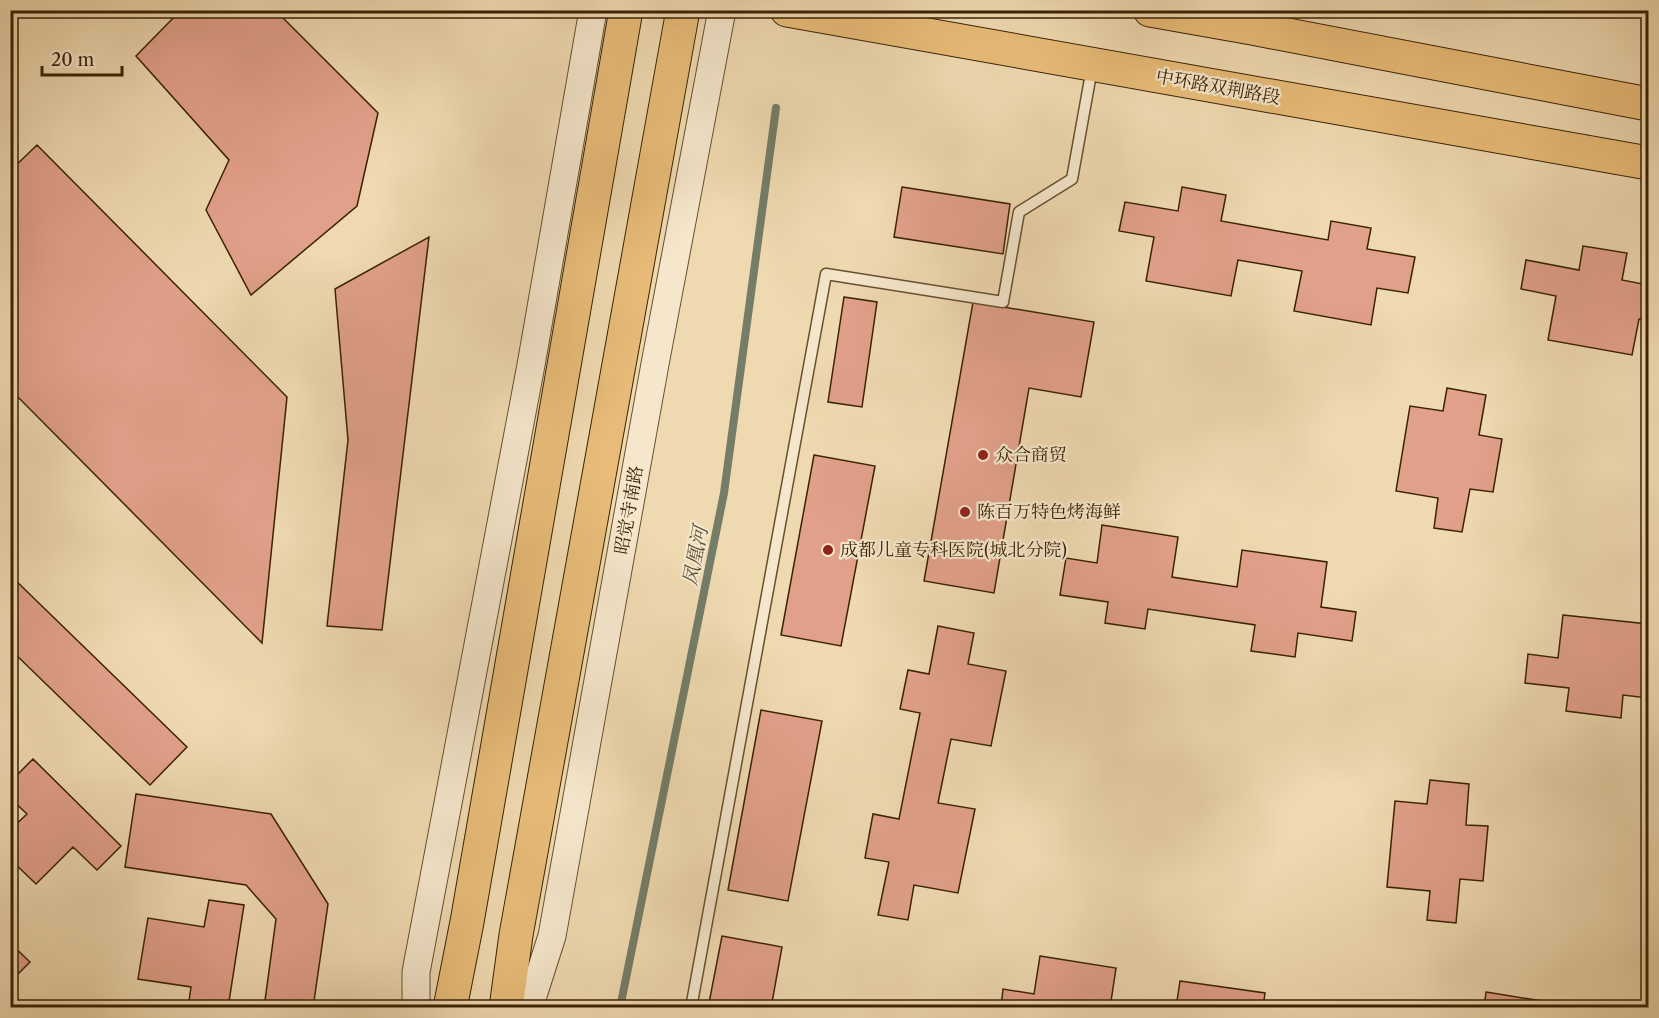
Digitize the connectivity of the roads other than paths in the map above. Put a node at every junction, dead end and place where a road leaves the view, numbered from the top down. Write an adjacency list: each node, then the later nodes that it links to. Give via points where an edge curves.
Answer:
1 (593, 10): 10 (street, via 531,365 416,972)
2 (626, 10): 11 (main road)
3 (683, 10): 12 (main road, 昭觉寺南路)
4 (722, 10): 13 (street, 昭觉寺南路, via 552,936)
5 (787, 10): 7 (main road, 中环路双荆路段)
6 (1150, 10): 8 (main road, via 1252,24)
7 (1093, 64): 9 (main road, 中环路双荆路段); 14 (lane, via 1072,179 1019,213 1003,302 826,274)
8 (1648, 104)
9 (1648, 163)
10 (416, 1008)
11 (450, 1008)
12 (506, 1008)
13 (529, 1008)
14 (691, 1008)

